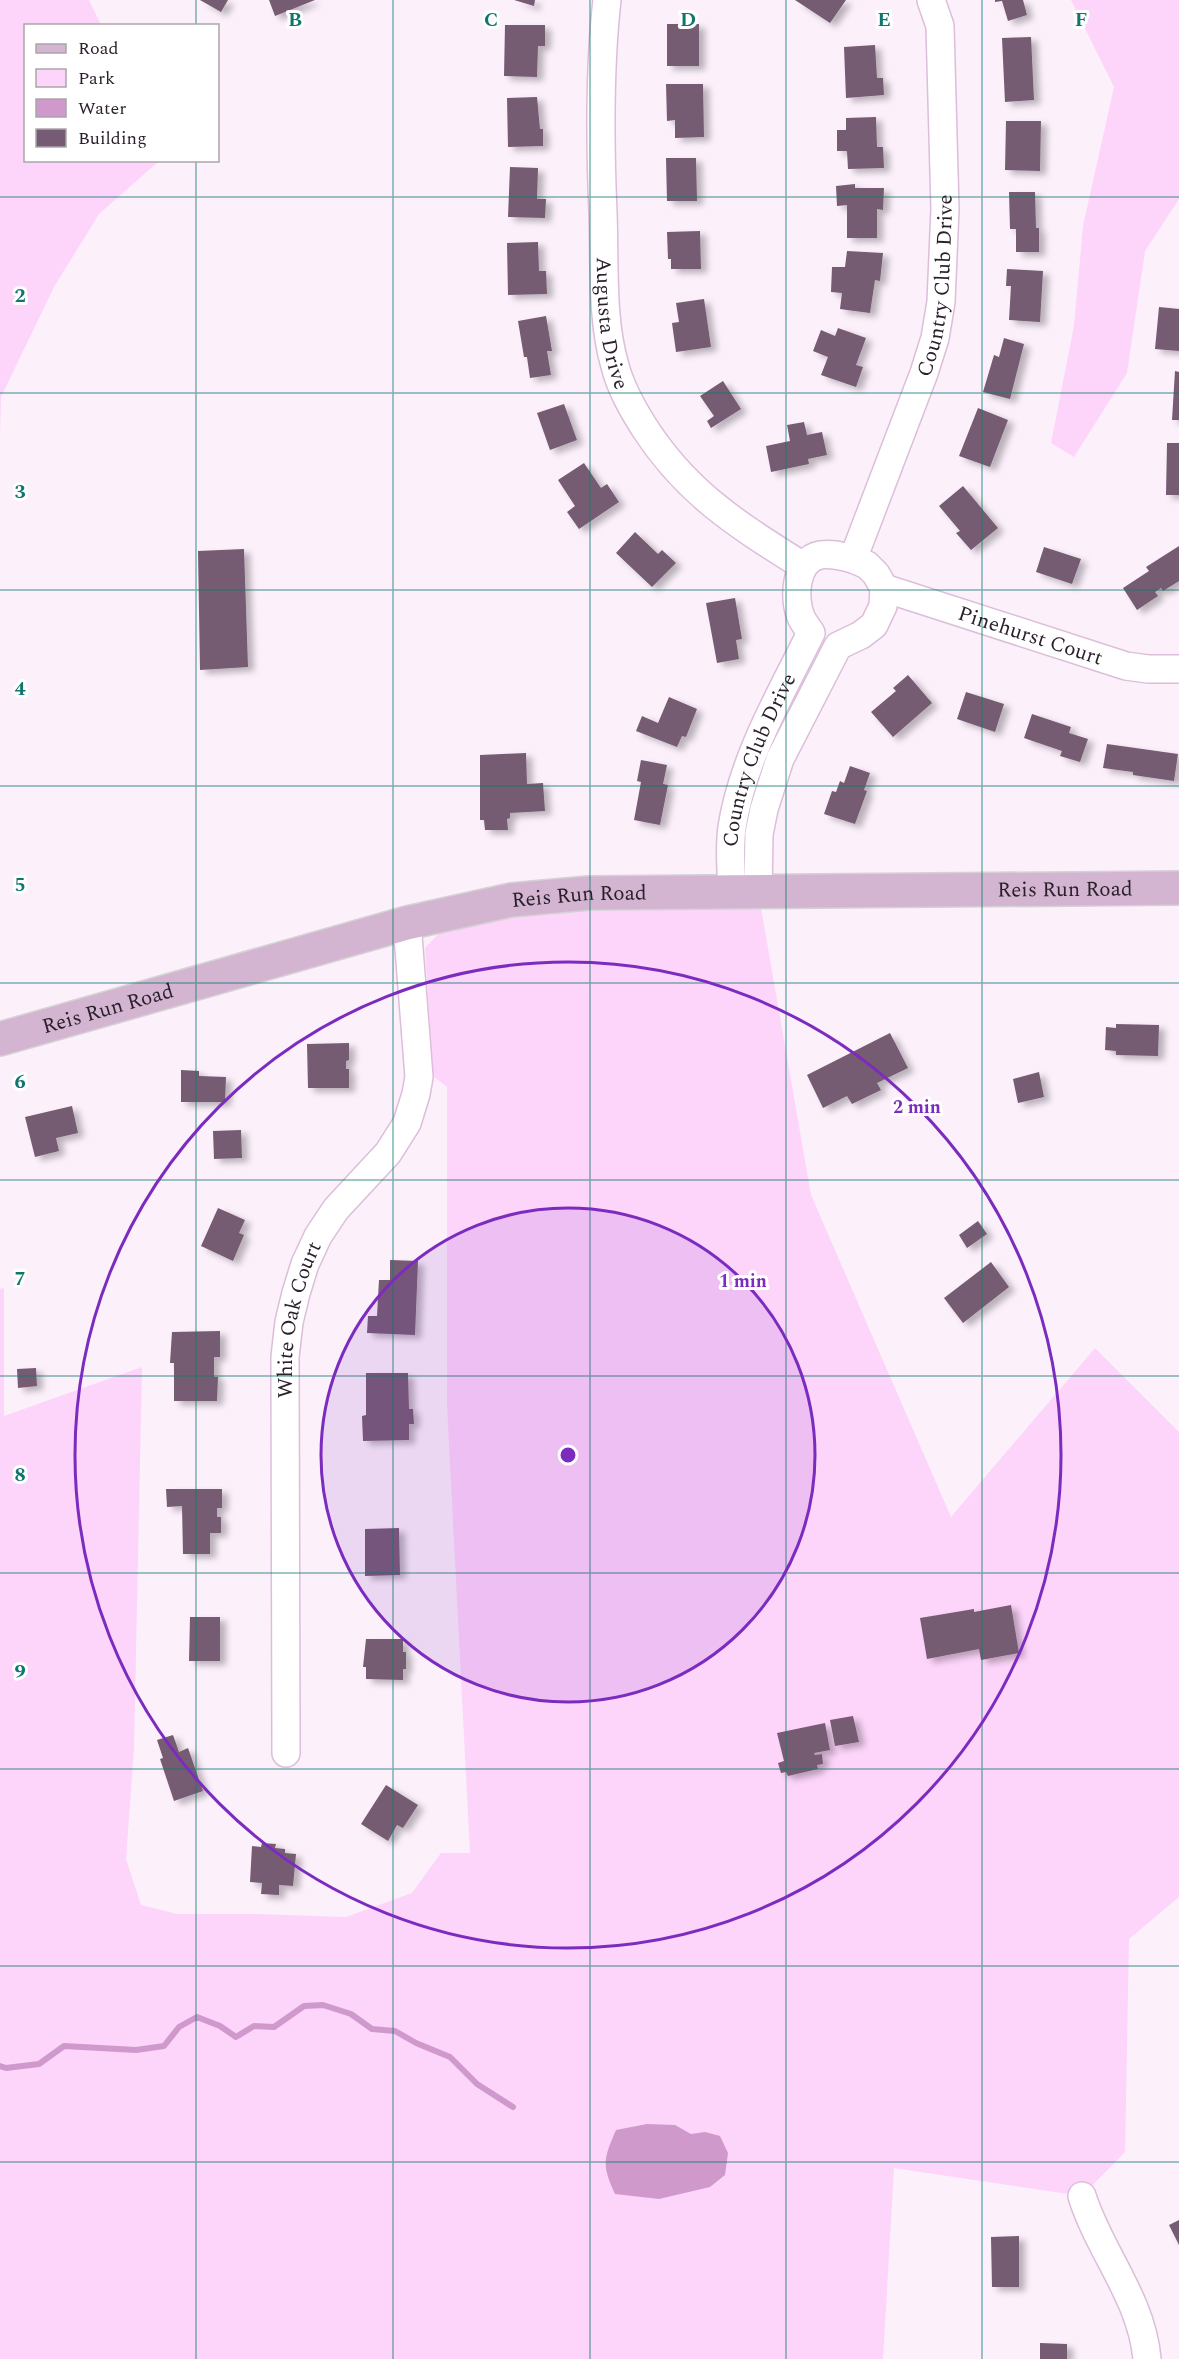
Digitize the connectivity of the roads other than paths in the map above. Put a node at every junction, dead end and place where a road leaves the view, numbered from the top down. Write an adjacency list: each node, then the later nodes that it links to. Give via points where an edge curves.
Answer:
1 (607, 0): 4 (street, Augusta Drive, via 602,73 602,195 607,327 615,366 629,403 662,456 692,488 741,527)
2 (931, 0): 3 (street, Country Club Drive, via 940,26 945,209 935,338)
3 (853, 559): 4 (street, via 817,555); 5 (street, via 867,565)
4 (803, 566): 6 (street, via 797,597 800,616)
5 (884, 588): 7 (street, via 883,606 874,625); 8 (street, Pinehurst Court, via 1126,666)
6 (811, 633): 7 (street); 10 (street, Country Club Drive, via 756,745 738,799 732,830)
7 (838, 646): 10 (street, Country Club Drive, via 780,759)
8 (1179, 669)
9 (1179, 888): 10 (main road, Reis Run Road)
10 (745, 892): 11 (main road, Reis Run Road, via 545,896)
11 (407, 923): 12 (main road, Reis Run Road); 13 (street, White Oak Court, via 419,1077 407,1123 388,1154 336,1209 318,1236 305,1264 289,1322 285,1357)
12 (0, 1039)
13 (286, 1753)
14 (1082, 2196): 15 (street, via 1096,2233 1134,2307)
15 (1147, 2359)

